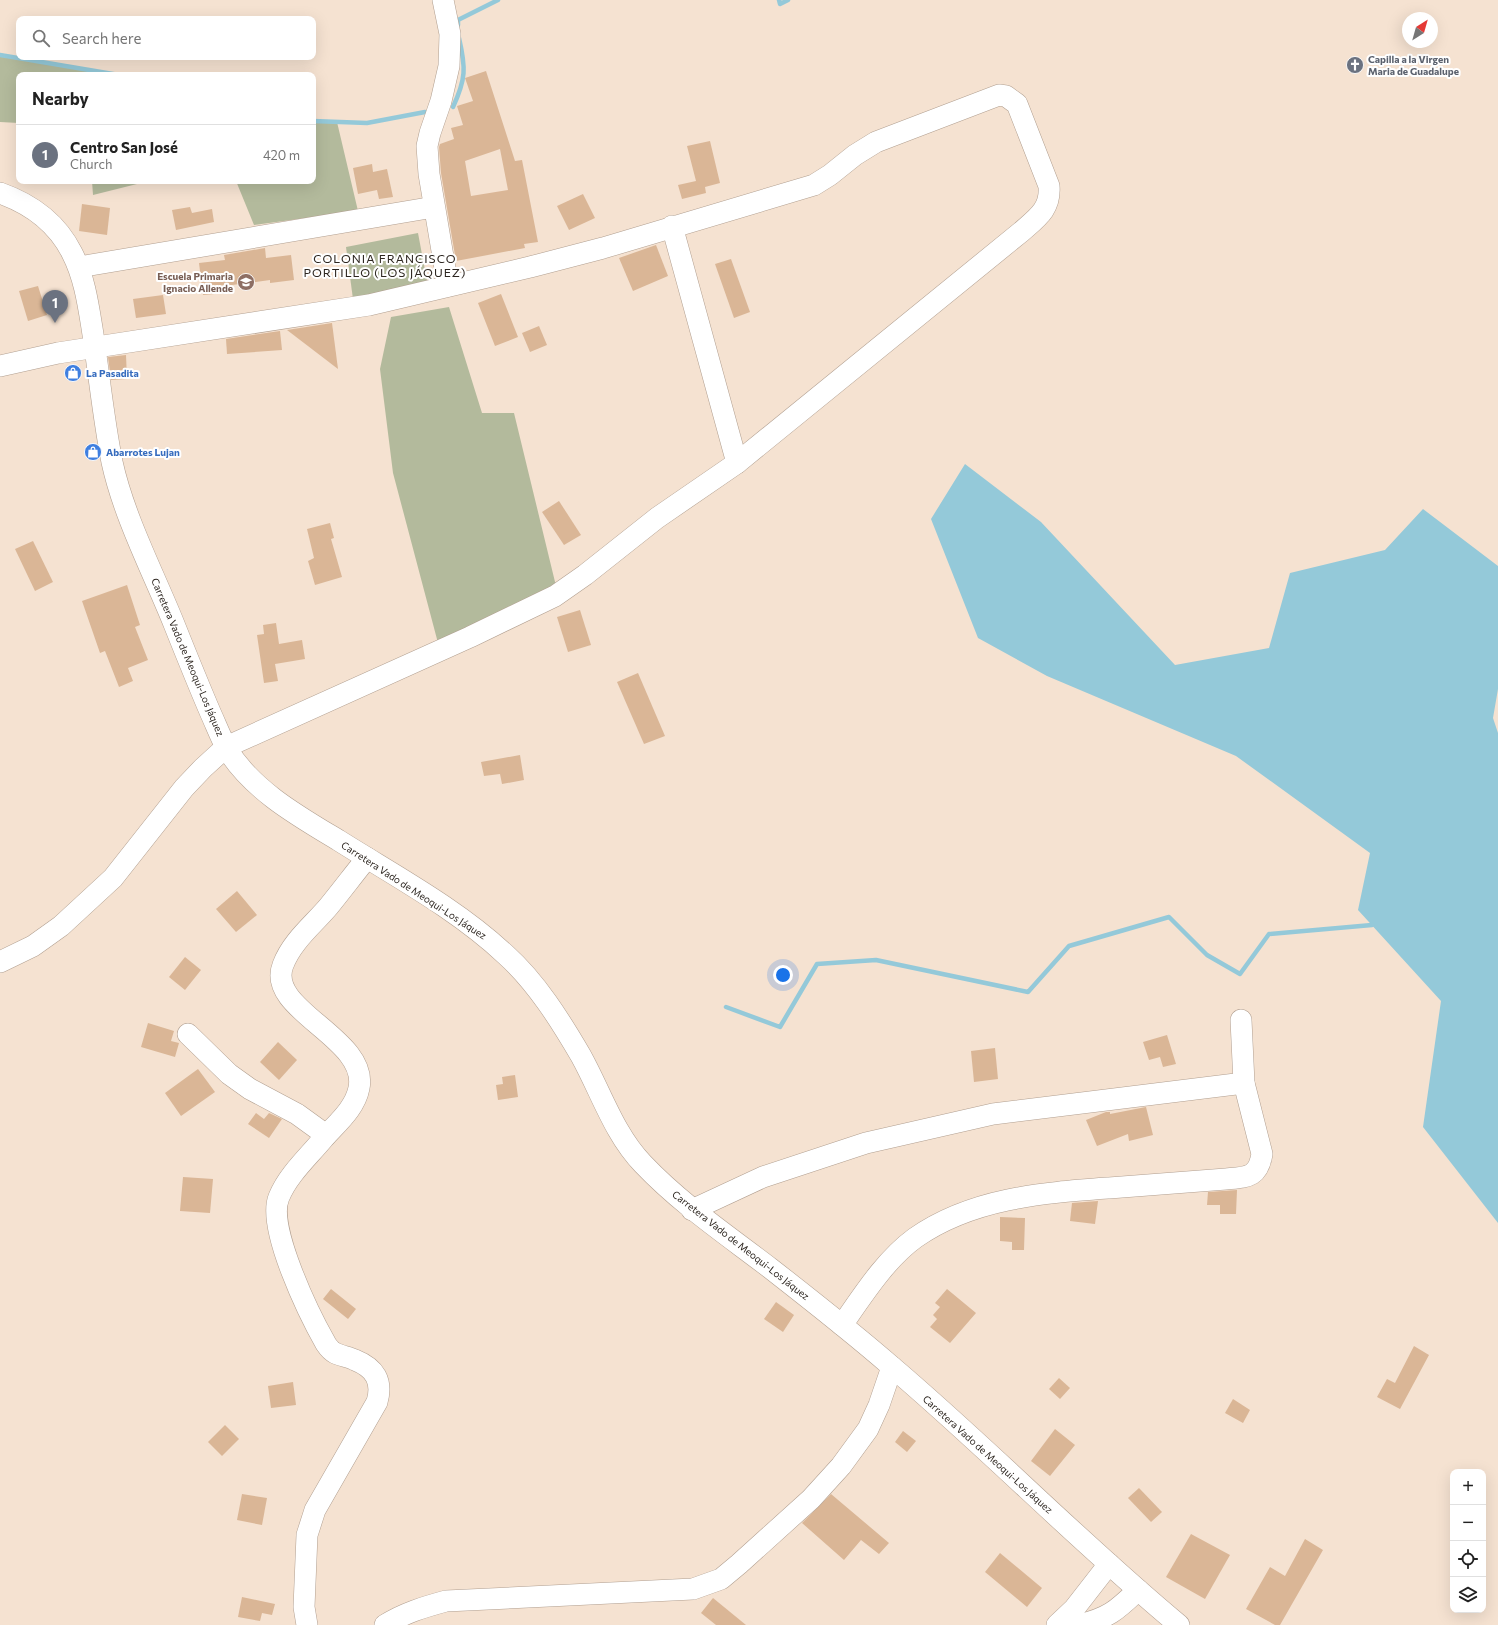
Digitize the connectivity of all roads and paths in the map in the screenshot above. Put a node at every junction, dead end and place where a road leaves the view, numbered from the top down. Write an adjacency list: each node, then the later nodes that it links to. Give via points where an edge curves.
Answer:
1 (443, 0): 3 (street, via 451,50 446,83 427,146)
2 (0, 193): 5 (street, Carretera Vado de Meoqui-Los Jáquez, via 28,205 50,223 66,241)
3 (434, 207): 5 (street); 6 (street)
4 (672, 226): 6 (street, via 530,267); 9 (street); 9 (street, via 814,185 876,142 999,96 1006,96 1017,104 1049,186 1050,198 1036,220)
5 (79, 267): 7 (street, Carretera Vado de Meoqui-Los Jáquez)
6 (448, 286): 7 (street, via 369,305)
7 (96, 348): 8 (street, via 58,353); 10 (street, Carretera Vado de Meoqui-Los Jáquez, via 108,443 119,490)
8 (0, 366)
9 (737, 463): 10 (street, via 657,518 555,596 464,640)
10 (226, 747): 11 (street, Carretera Vado de Meoqui-Los Jáquez, via 255,783 271,796); 12 (street, via 184,788 113,878 61,926 33,946)
11 (367, 858): 16 (street, via 329,906 295,943 282,965 280,980 287,994 350,1055 359,1073 359,1088 348,1111); 17 (street, Carretera Vado de Meoqui-Los Jáquez, via 484,935 512,960 538,990 581,1056 615,1126 638,1160)
12 (0, 962)
13 (1241, 1020): 15 (street)
14 (188, 1034): 16 (street, via 229,1074 250,1089 297,1114)
15 (1244, 1083): 17 (street, via 993,1114 866,1143 763,1177); 18 (street, via 1262,1154 1256,1172 1246,1177 1226,1179 1062,1191 1012,1198 972,1209 915,1238 891,1261)
16 (326, 1135): 22 (street, via 289,1179 279,1198 277,1226 292,1272 326,1344 334,1352 357,1361 374,1372 380,1382 380,1392 377,1402 315,1510 307,1535 304,1607)
17 (692, 1210): 18 (street, Carretera Vado de Meoqui-Los Jáquez)
18 (842, 1325): 19 (street, Carretera Vado de Meoqui-Los Jáquez)
19 (892, 1367): 20 (street, Carretera Vado de Meoqui-Los Jáquez); 23 (street, via 868,1429 841,1466 811,1499 721,1579 693,1589 446,1601 397,1617)
20 (1109, 1564): 21 (street, Carretera Vado de Meoqui-Los Jáquez); 24 (street, via 1074,1609)
21 (1138, 1590): 25 (street, via 1114,1613); 26 (street, Carretera Vado de Meoqui-Los Jáquez)
22 (307, 1625)
23 (385, 1625)
24 (1056, 1625)
25 (1079, 1625)
26 (1178, 1625)

